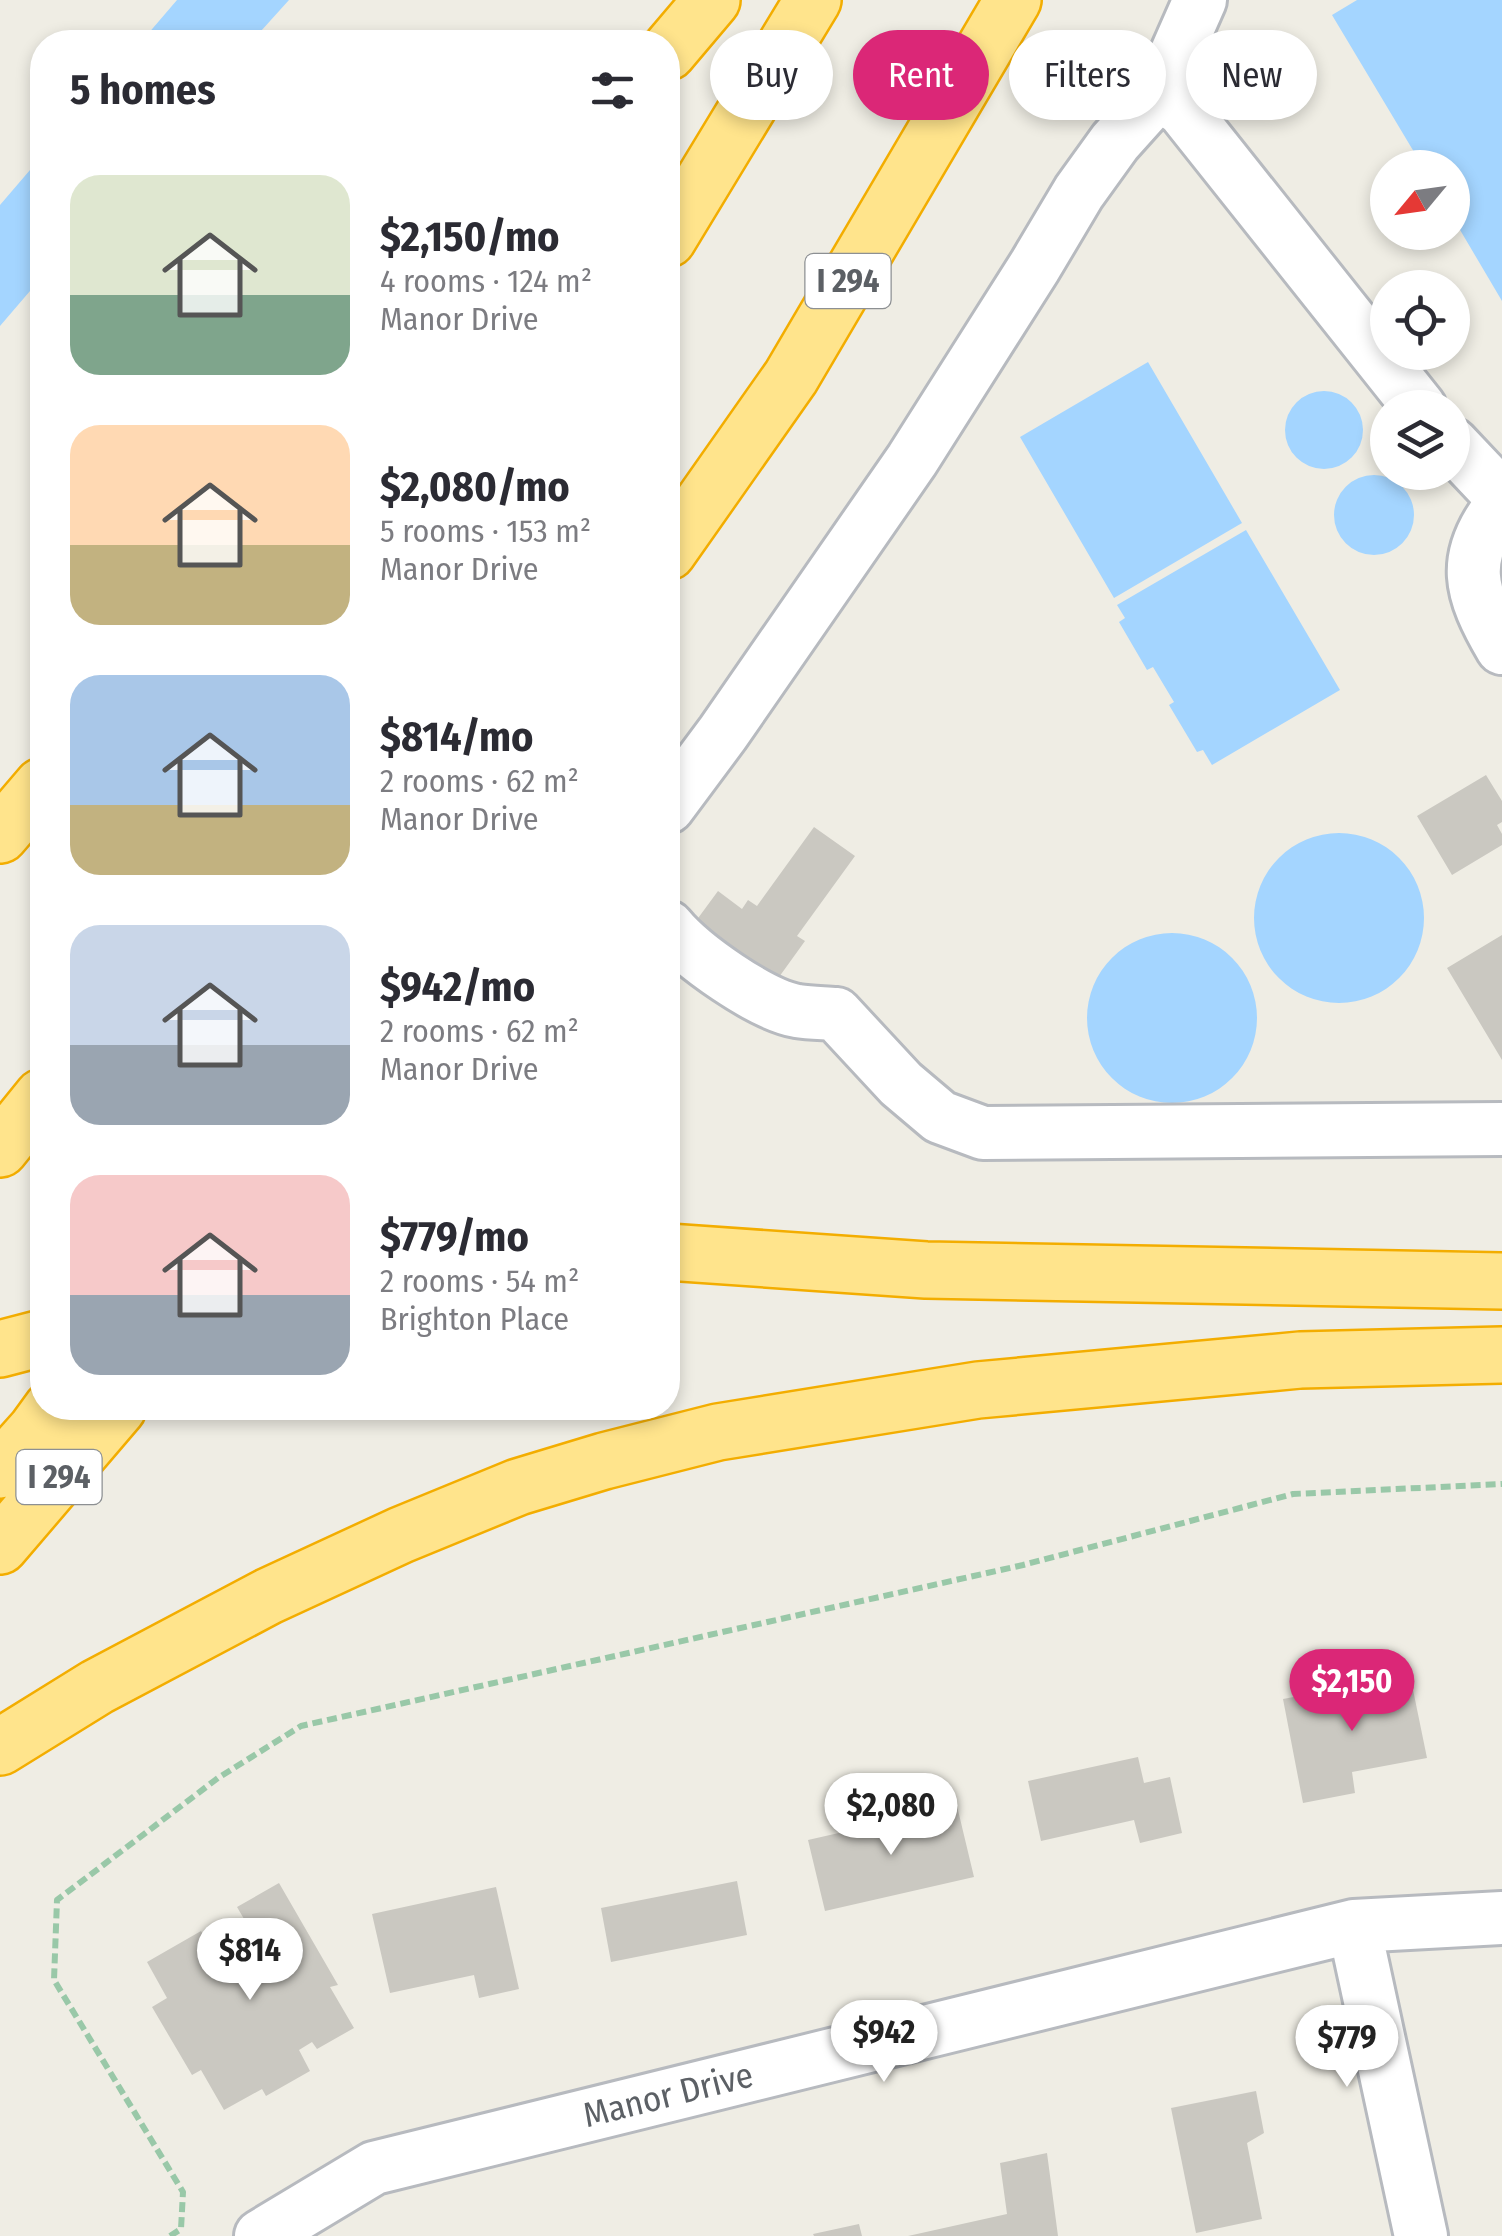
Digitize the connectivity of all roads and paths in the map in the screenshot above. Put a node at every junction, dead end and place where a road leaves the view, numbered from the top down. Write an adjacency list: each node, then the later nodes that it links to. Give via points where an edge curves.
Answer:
1 (712, 0): 5 (highway)
2 (813, 0): 9 (highway)
3 (1014, 0): 13 (highway, I 294, via 791,377)
4 (1200, 0): 6 (street)
5 (680, 38)
6 (1166, 78)
7 (1166, 97): 10 (street, via 1183,110)
8 (1135, 120): 15 (street, via 1078,192 912,460)
9 (680, 219)
10 (1406, 390)
11 (1470, 465): 12 (street)
12 (1502, 501): 14 (street, via 1476,550 1474,584)
13 (680, 535)
14 (1502, 648)
15 (680, 791)
16 (30, 800): 17 (highway)
17 (0, 835)
18 (680, 942): 20 (street, via 753,994 794,1011 836,1014 940,1117 983,1133)
19 (30, 1112): 21 (highway)
20 (1502, 1129)
21 (0, 1149)
22 (680, 1253): 23 (highway, via 926,1270)
23 (1502, 1281)
24 (30, 1341): 25 (highway)
25 (0, 1349)
26 (1502, 1355): 32 (highway, via 1300,1360 978,1390 718,1432 604,1461 518,1487 269,1596)
27 (43, 1420): 29 (highway, I 294)
28 (108, 1420): 31 (highway, I 294)
29 (0, 1470)
30 (1502, 1484): 35 (path, via 1293,1494 1023,1564 301,1726 218,1778 58,1900 54,1980 183,2192 181,2229)
31 (0, 1546)
32 (0, 1748)
33 (1502, 1918): 34 (street, Manor Drive)
34 (1354, 1926): 36 (street, Manor Drive, via 374,2168); 37 (street)
35 (170, 2236)
36 (261, 2236)
37 (1421, 2236)

